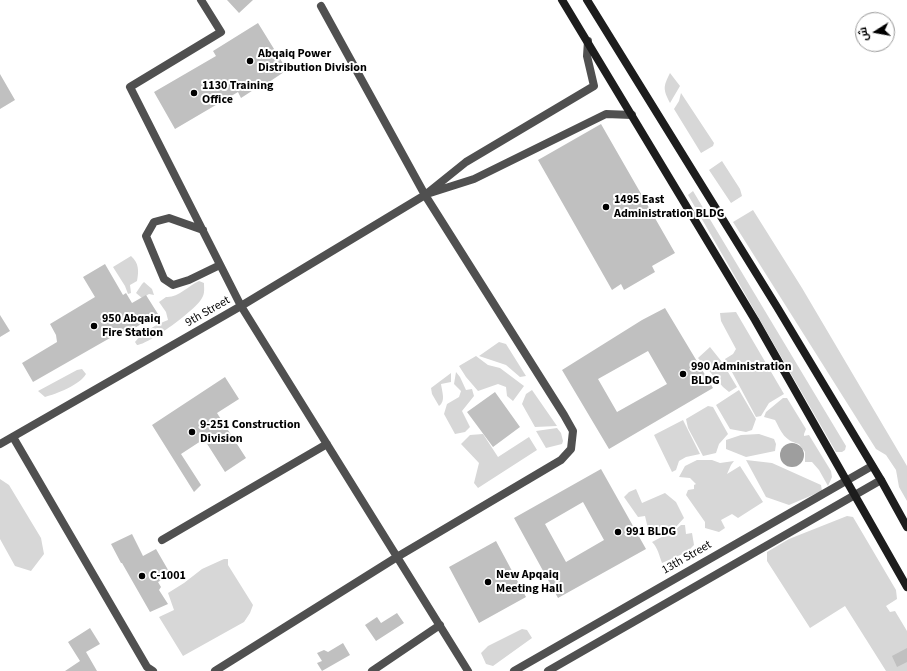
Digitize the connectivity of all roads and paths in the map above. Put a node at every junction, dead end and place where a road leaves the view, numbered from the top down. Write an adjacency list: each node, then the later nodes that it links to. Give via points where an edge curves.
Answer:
1 (201, 0): 8 (street, via 222,32 130,87)
2 (562, 0): 5 (street)
3 (587, 0): 14 (street)
4 (321, 6): 7 (street)
5 (588, 41): 6 (street); 7 (street, via 587,56 594,86 466,162)
6 (632, 115): 7 (street, via 606,114 474,179); 16 (street, via 755,320)
7 (425, 194): 10 (street, 9th Street); 20 (street, via 564,414 572,431 571,449 561,460)
8 (203, 230): 9 (street); 9 (street, via 170,218 154,222 146,236 164,279 173,285 190,280)
9 (220, 265): 10 (street)
10 (241, 306): 11 (street, 9th Street); 13 (street)
11 (13, 437): 12 (street, 9th Street); 23 (street, via 147,667)
12 (0, 444)
13 (327, 444): 19 (street); 20 (street)
14 (872, 466): 15 (street); 16 (street, 13th Street)
15 (881, 480): 17 (street); 18 (street)
16 (846, 481): 17 (street); 27 (street, 13th Street)
17 (854, 496): 21 (street); 28 (street)
18 (907, 527)
19 (162, 540)
20 (397, 557): 22 (street); 24 (street)
21 (907, 587)
22 (440, 625): 25 (street); 26 (street)
23 (153, 671)
24 (215, 671)
25 (372, 671)
26 (468, 671)
27 (514, 671)
28 (548, 671)

